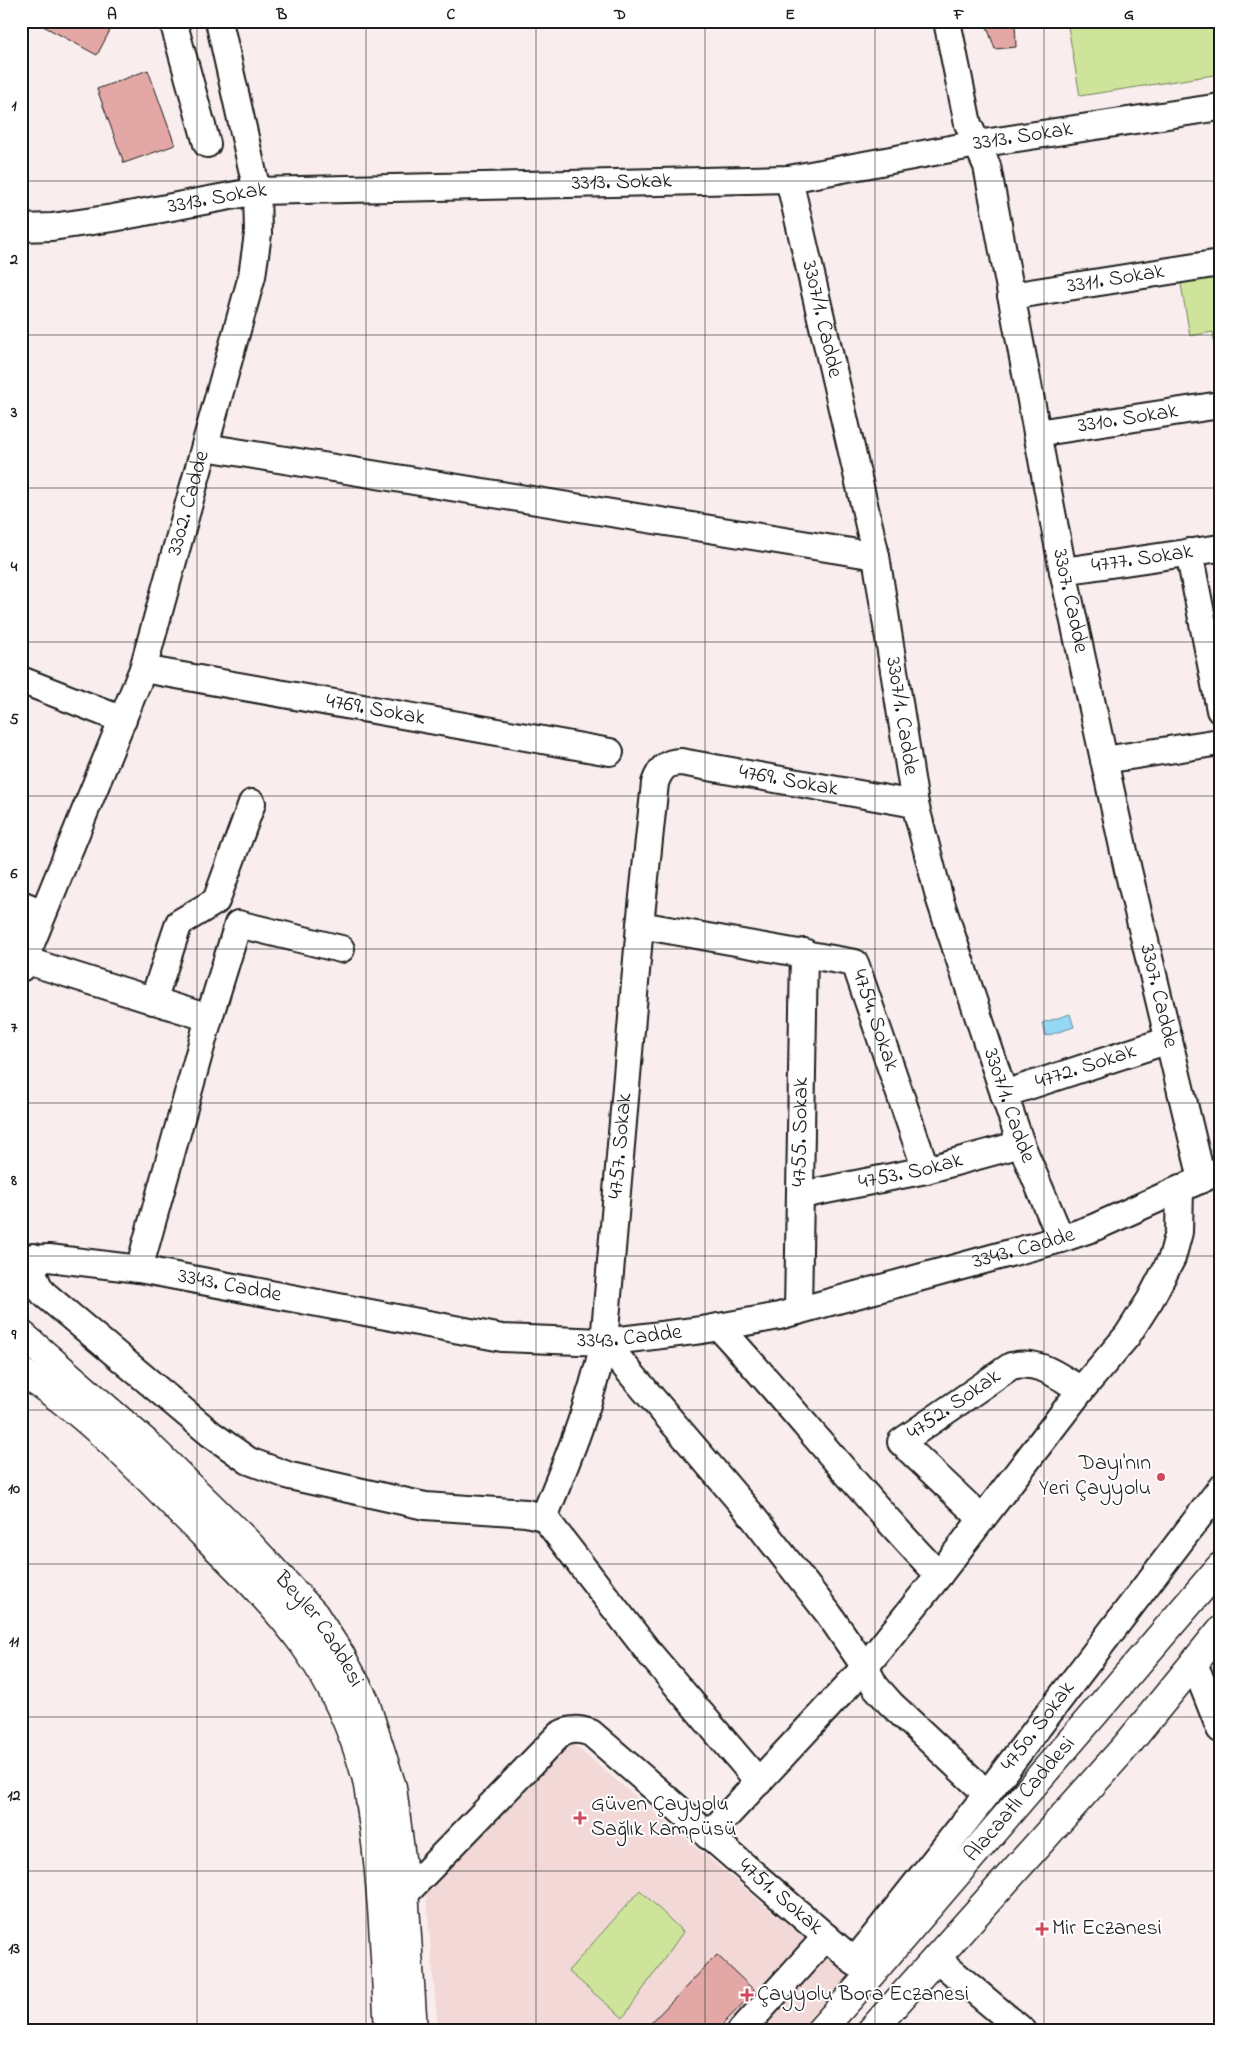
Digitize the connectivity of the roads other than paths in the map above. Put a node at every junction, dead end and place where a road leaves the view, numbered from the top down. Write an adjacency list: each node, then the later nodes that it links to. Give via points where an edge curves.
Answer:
1 (174, 21): 5 (street)
2 (219, 21): 8 (street, 3302. Cadde)
3 (946, 21): 6 (street, 3307. Cadde, via 968,124)
4 (1220, 106): 6 (street, 3313. Sokak)
5 (207, 144)
6 (977, 144): 7 (street, 3313. Sokak); 11 (street, 3307. Cadde, via 987,166)
7 (789, 179): 8 (street, 3313. Sokak); 17 (street, 3307/1. Cadde)
8 (257, 191): 9 (street, 3313. Sokak, via 113,218); 14 (street, 3302. Cadde, via 258,234 252,276)
9 (21, 228)
10 (1220, 262): 11 (street, 3311. Sokak)
11 (1011, 296): 13 (street, 3307. Cadde)
12 (1220, 405): 13 (street, 3310. Sokak)
13 (1037, 433): 18 (street, 3307. Cadde)
14 (205, 447): 17 (street); 19 (street, 3302. Cadde)
15 (1220, 548): 16 (street, 4777. Sokak)
16 (1189, 552): 18 (street, 4777. Sokak); 21 (street)
17 (876, 556): 28 (street, 3307/1. Cadde)
18 (1063, 571): 25 (street, 3307. Cadde)
19 (142, 669): 22 (street, 3302. Cadde); 24 (street, 4769. Sokak)
20 (21, 680): 22 (street)
21 (1220, 710)
22 (123, 720): 29 (street, 3302. Cadde)
23 (1220, 742): 25 (street)
24 (610, 752)
25 (1104, 760): 36 (street, 3307. Cadde)
26 (664, 766): 28 (street, 4769. Sokak, via 681,762); 30 (street, 4757. Sokak, via 655,783)
27 (252, 803): 34 (street, via 216,901 178,923)
28 (915, 804): 37 (street, 3307/1. Cadde, via 940,900)
29 (32, 908): 33 (street, 3302. Cadde)
30 (640, 925): 32 (street, 4754. Sokak); 48 (street, 4757. Sokak)
31 (340, 949): 35 (street, via 238,924)
32 (804, 952): 39 (street, 4754. Sokak, via 855,963); 41 (street, 4755. Sokak)
33 (23, 964): 34 (street)
34 (152, 1001): 35 (street)
35 (209, 1018): 44 (street)
36 (1169, 1040): 37 (street, 4772. Sokak); 40 (street, 3307. Cadde)
37 (1004, 1094): 38 (street, 3307/1. Cadde)
38 (1022, 1144): 39 (street, 4753. Sokak); 42 (street, 3307/1. Cadde)
39 (926, 1170): 41 (street, 4753. Sokak)
40 (1201, 1179): 42 (street, 3343. Cadde); 50 (street, 3307. Cadde, via 1172,1258 1150,1300 1127,1336)
41 (801, 1195): 45 (street, 4755. Sokak)
42 (1061, 1239): 45 (street, 3343. Cadde)
43 (25, 1256): 44 (street, 3343. Cadde); 52 (street, via 43,1293 210,1434 249,1461 290,1476 425,1506)
44 (139, 1269): 48 (street, 3343. Cadde, via 502,1338)
45 (798, 1311): 46 (street, 3343. Cadde)
46 (719, 1327): 48 (street, 3343. Cadde); 55 (street, via 782,1395 906,1542)
47 (21, 1334): 62 (main road, Beyler Caddesi, via 146,1444 247,1542 314,1614 342,1656 364,1699 380,1743 398,1823)
48 (604, 1342): 52 (street, 4757. Sokak, via 578,1434); 57 (street, via 749,1512)
49 (21, 1372): 66 (main road, Beyler Caddesi, via 70,1406 161,1491 260,1592 319,1666 342,1710 366,1777 380,1873)
50 (1081, 1390): 53 (street, 3307. Cadde); 53 (street, 4752. Sokak, via 1037,1366 1011,1366 901,1442)
51 (1215, 1505): 60 (street, 4750. Sokak)
52 (544, 1517): 59 (street, via 651,1655)
53 (981, 1518): 55 (street, 3307. Cadde)
54 (1220, 1567): 65 (main road, Alacaatlı Caddesi)
55 (939, 1575): 57 (street, 3307. Cadde)
56 (1210, 1648): 58 (street); 64 (main road, Alacaatlı Caddesi)
57 (866, 1667): 59 (street, 3307. Cadde); 60 (street, via 891,1704)
58 (1220, 1729)
59 (759, 1782): 61 (street, 3307. Cadde)
60 (986, 1794): 65 (street, 4750. Sokak)
61 (708, 1836): 62 (street, 4751. Sokak, via 591,1733 574,1729 559,1736); 63 (street, 4751. Sokak)
62 (405, 1894): 67 (main road, Beyler Caddesi)
63 (826, 1937): 65 (street, 4751. Sokak); 68 (street)
64 (937, 1959): 70 (main road, Alacaatlı Caddesi); 71 (street)
65 (862, 1969): 69 (main road, Alacaatlı Caddesi)
66 (389, 2031)
67 (412, 2031)
68 (741, 2031)
69 (820, 2031)
70 (871, 2031)
71 (1023, 2031)

